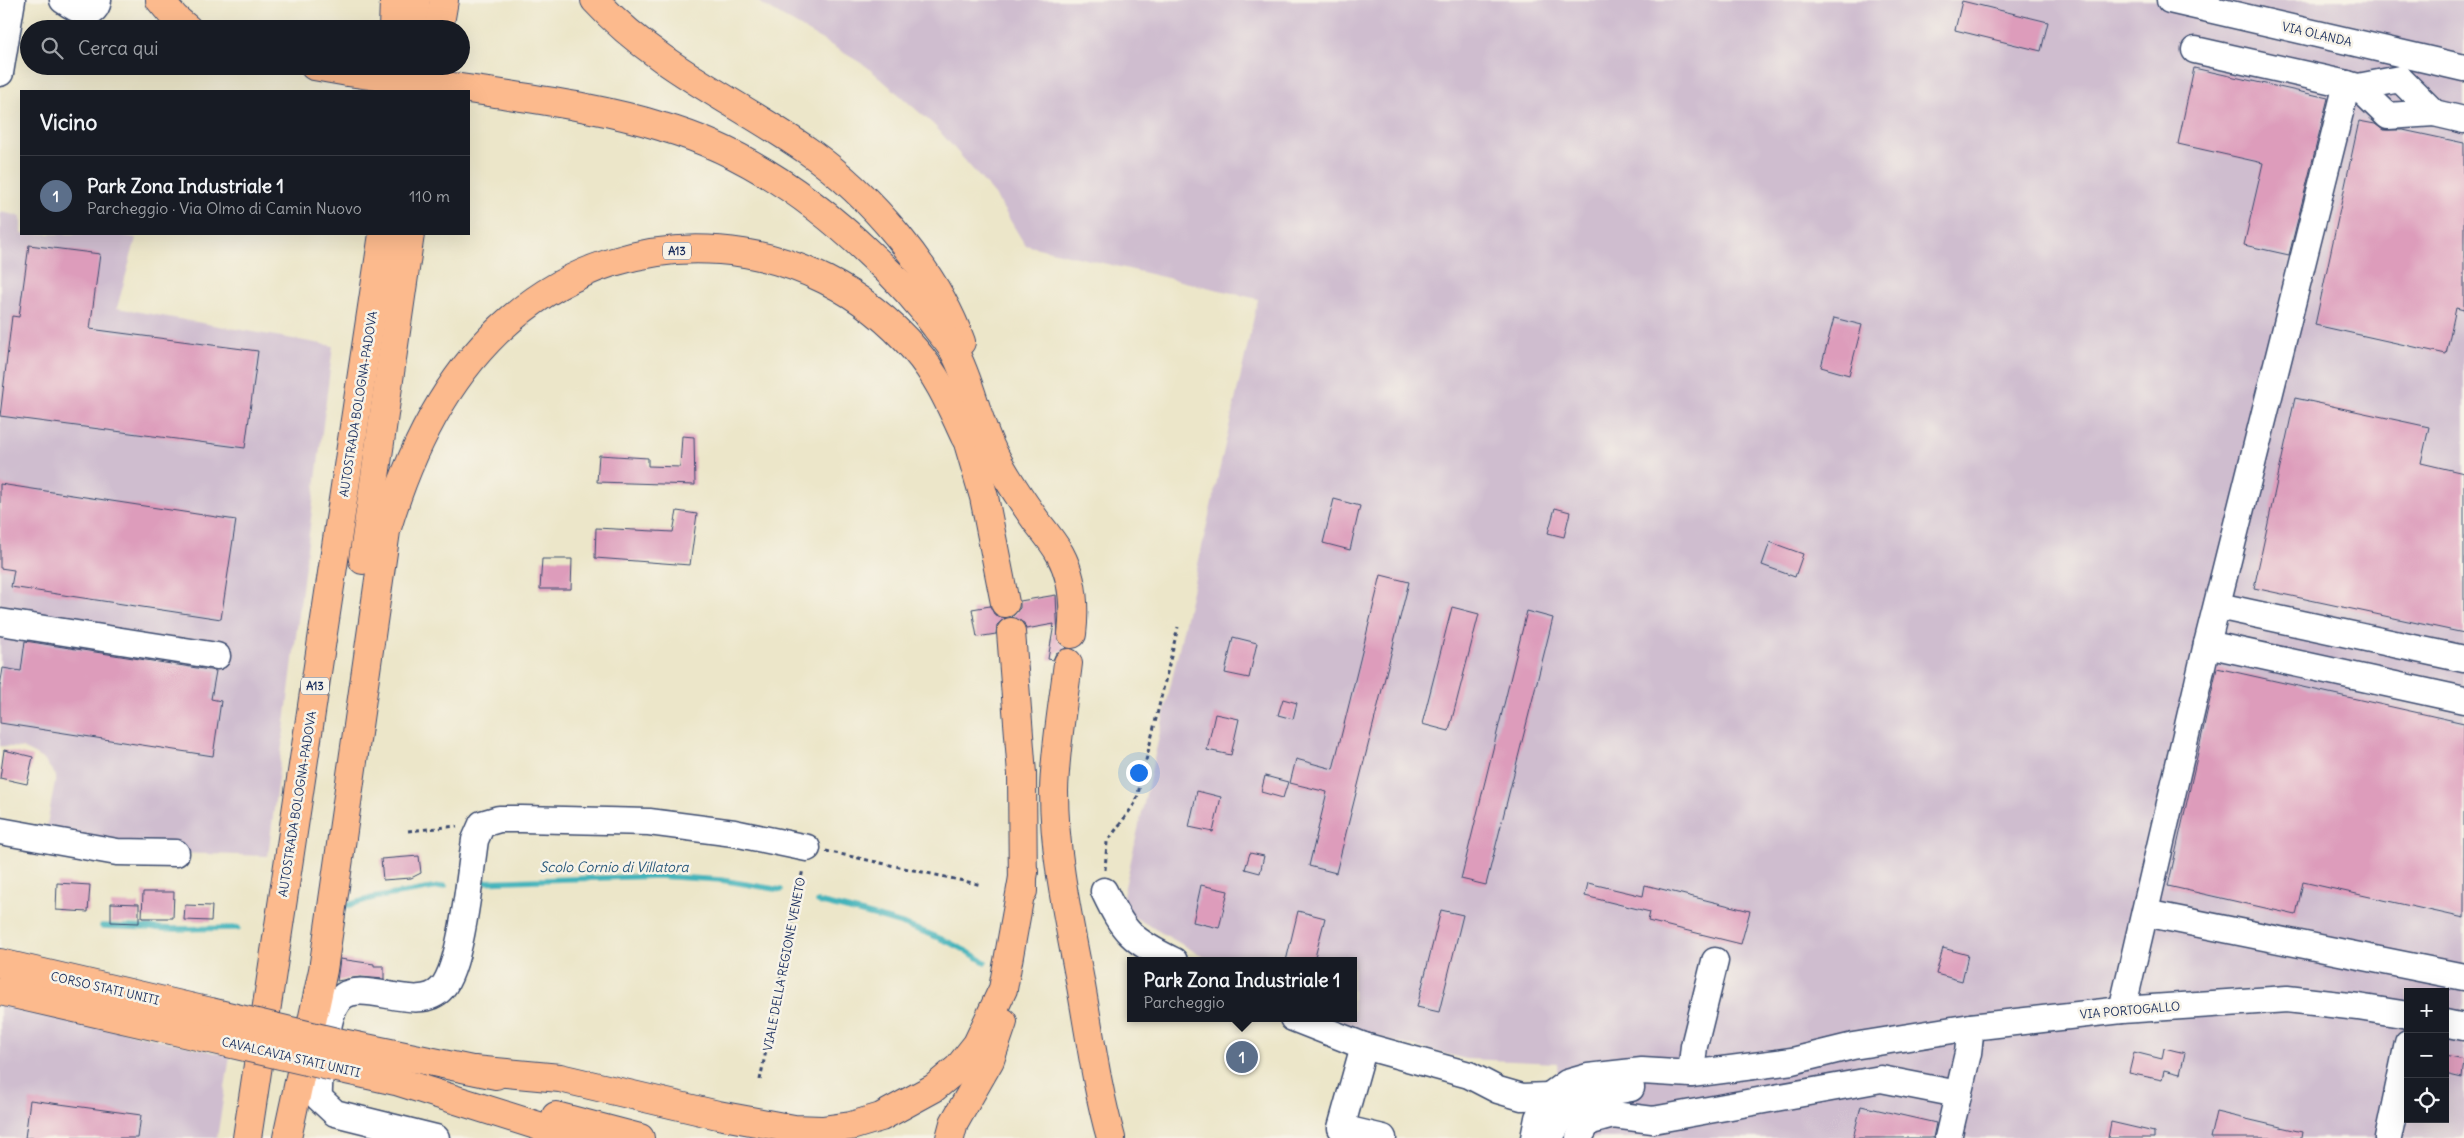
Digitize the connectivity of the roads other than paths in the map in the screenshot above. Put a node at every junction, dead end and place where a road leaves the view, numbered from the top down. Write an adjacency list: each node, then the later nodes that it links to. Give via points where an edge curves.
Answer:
1 (12, 0): 16 (street)
2 (63, 0): 3 (street, via 85,12 97,7)
3 (98, 0)
4 (160, 0): 10 (main road)
5 (394, 0): 11 (main road)
6 (416, 0): 12 (main road)
7 (444, 0): 13 (main road)
8 (595, 0): 31 (main road, via 616,23 654,54 808,151 866,201 910,253 945,306 973,377)
9 (2170, 0): 15 (street, VIA OLANDA)
10 (177, 20)
11 (393, 20)
12 (413, 20)
13 (441, 20)
14 (2195, 50): 21 (street)
15 (2464, 68)
16 (0, 73)
17 (369, 75): 29 (main road, bridge, via 586,108 664,127 723,151 775,178 818,207 902,283)
18 (392, 75): 22 (main road)
19 (406, 75): 23 (main road)
20 (433, 75): 24 (main road)
21 (2352, 86): 25 (street, via 2388,116); 25 (street, via 2400,79); 33 (street)
22 (391, 90)
23 (403, 90)
24 (430, 90)
25 (2434, 113): 26 (street)
26 (2464, 120)
27 (383, 235): 69 (main road, AUTOSTRADA BOLOGNA-PADOVA / A13)
28 (410, 235): 70 (main road, AUTOSTRADA BOLOGNA-PADOVA / A13)
29 (936, 326): 30 (main road); 31 (main road, via 954,350)
30 (965, 437): 32 (main road, via 984,496); 71 (main road, A13, via 931,370 883,318 823,277 761,255 713,249 684,250 612,262 550,290 527,305 496,333 468,364 432,419 403,481 386,531 323,970)
31 (995, 456): 36 (main road, via 1017,494 1060,554 1069,580 1074,612)
32 (1005, 603)
33 (2218, 606): 37 (street); 39 (street)
34 (0, 622): 38 (street)
35 (1011, 632): 45 (main road, via 1022,774)
36 (1072, 634)
37 (2208, 644): 41 (street); 47 (street)
38 (217, 656)
39 (2464, 659)
40 (1068, 663): 60 (main road, via 1058,736 1055,831)
41 (2464, 700)
42 (0, 831): 44 (street, via 117,852)
43 (807, 848): 72 (street, via 734,833 649,822 499,819 482,824 476,840 456,961 442,988 428,997 355,992 341,998 330,1016 318,1083 319,1098 335,1113)
44 (176, 853)
45 (1024, 872): 64 (main road, via 1003,989 977,1044 958,1068 934,1088 881,1118 822,1130 794,1129 718,1115 560,1078); 76 (main road, via 1021,950 1011,997 990,1060 954,1123)
46 (1104, 891): 48 (street, via 1118,921 1130,935)
47 (2145, 913): 51 (street); 53 (street)
48 (1167, 957)
49 (1715, 961): 65 (street, via 1694,1046)
50 (0, 963): 57 (main road, CORSO STATI UNITI)
51 (2464, 976)
52 (0, 991): 57 (main road, CAVALCAVIA STATI UNITI)
53 (2122, 1010): 54 (street, VIA PORTOGALLO, via 2287,999); 58 (street, VIA PORTOGALLO)
54 (2404, 1014)
55 (1303, 1022): 61 (street)
56 (2449, 1024): 59 (street)
57 (209, 1025): 62 (main road, CAVALCAVIA STATI UNITI, bridge)
58 (1971, 1027): 65 (street, VIA PORTOGALLO, via 1853,1046 1792,1062); 67 (street)
59 (2464, 1027)
60 (1092, 1044): 77 (main road); 78 (main road, via 1114,1107)
61 (1364, 1046): 68 (street, via 1469,1075 1498,1090); 79 (street, via 1340,1128)
62 (335, 1054): 64 (main road, CAVALCAVIA STATI UNITI); 66 (main road, CAVALCAVIA STATI UNITI)
63 (2404, 1061): 84 (street)
64 (474, 1070): 75 (main road, CAVALCAVIA STATI UNITI)
65 (1691, 1074): 68 (street, VIA PORTOGALLO, via 1579,1101)
66 (396, 1081): 73 (main road, CAVALCAVIA STATI UNITI); 74 (main road, via 485,1097)
67 (1958, 1094): 82 (street, via 1881,1080 1653,1120 1613,1115 1588,1122); 83 (street)
68 (1557, 1103): 80 (street, via 1538,1118); 81 (street)
69 (247, 1138)
70 (280, 1138)
71 (287, 1138)
72 (436, 1138)
73 (577, 1138)
74 (640, 1138)
75 (766, 1138)
76 (950, 1138)
77 (1112, 1138)
78 (1131, 1138)
79 (1383, 1138)
80 (1534, 1138)
81 (1550, 1138)
82 (1579, 1138)
83 (1948, 1138)
84 (2388, 1138)

